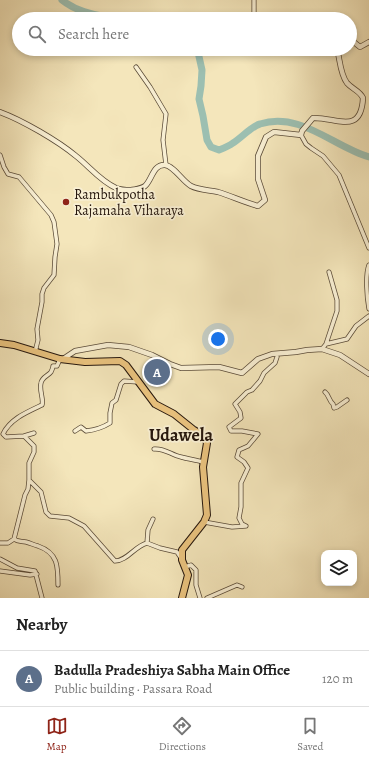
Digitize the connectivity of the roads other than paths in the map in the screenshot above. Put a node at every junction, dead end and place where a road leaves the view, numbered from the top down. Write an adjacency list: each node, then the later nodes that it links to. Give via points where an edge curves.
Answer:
1 (254, 0): 2 (street)
2 (254, 12)
3 (369, 42): 4 (street, via 362,48)
4 (357, 45)
5 (338, 56): 8 (street, via 346,82 363,98 359,114 356,120 349,122 315,118 309,121)
6 (136, 67): 10 (street, via 166,114 163,140)
7 (0, 112): 10 (street, via 51,139 76,156 92,172 121,190 145,186 155,170)
8 (301, 133): 10 (street, via 274,132 266,137 258,156 258,179 265,200 258,206 191,186); 11 (street, via 306,144 323,156 339,175)
9 (0, 154): 19 (street, via 8,174 19,177 54,222 57,244 54,275 42,294)
10 (166, 165)
11 (369, 248)
12 (369, 265): 14 (street)
13 (329, 272): 17 (street, via 337,300 337,312)
14 (369, 309)
15 (369, 316): 17 (street, via 356,326 347,339)
16 (0, 342): 19 (highway)
17 (326, 344): 18 (street)
18 (322, 349): 21 (street, via 272,354 258,359 242,373 219,367 181,368 146,353 110,345 75,351); 22 (street, via 340,355)
19 (35, 352): 21 (highway)
20 (277, 357): 33 (street, via 252,390 235,404 241,418 230,427 231,431 258,434 248,446 239,450 237,457 248,468 241,483 240,518 246,526 232,527)
21 (61, 359): 23 (highway, via 85,362 120,361); 28 (street, via 41,381 42,405 17,418 3,434 10,438)
22 (369, 374)
23 (139, 382): 26 (street, via 124,381 121,384 116,400 112,403 110,423 100,429 86,431 81,427); 30 (highway, via 155,404 174,414 204,436 207,443)
24 (325, 392): 25 (street, via 334,408)
25 (347, 400)
26 (75, 431)
27 (34, 433): 28 (street)
28 (24, 436): 31 (street, via 34,446 28,464)
29 (154, 449): 30 (street, via 160,448 179,457)
30 (203, 462): 33 (highway, via 206,515)
31 (29, 480): 34 (street); 36 (street, via 41,492 46,512 50,516 69,518 84,526 115,561 123,559)
32 (153, 519): 36 (street, via 148,530)
33 (204, 522): 38 (highway, via 182,550)
34 (14, 540): 35 (street); 42 (street, via 41,547 53,555 58,566)
35 (0, 543)
36 (147, 543): 38 (street, via 177,552)
37 (0, 559): 41 (street, via 17,568 35,571)
38 (182, 560): 39 (highway)
39 (185, 567): 45 (highway, via 188,575); 46 (street, via 191,565 196,570 196,585)
40 (0, 571): 41 (street)
41 (37, 574): 44 (street)
42 (58, 585)
43 (242, 587): 47 (street, via 237,585)
44 (42, 598)
45 (182, 598)
46 (200, 598)
47 (207, 598)

